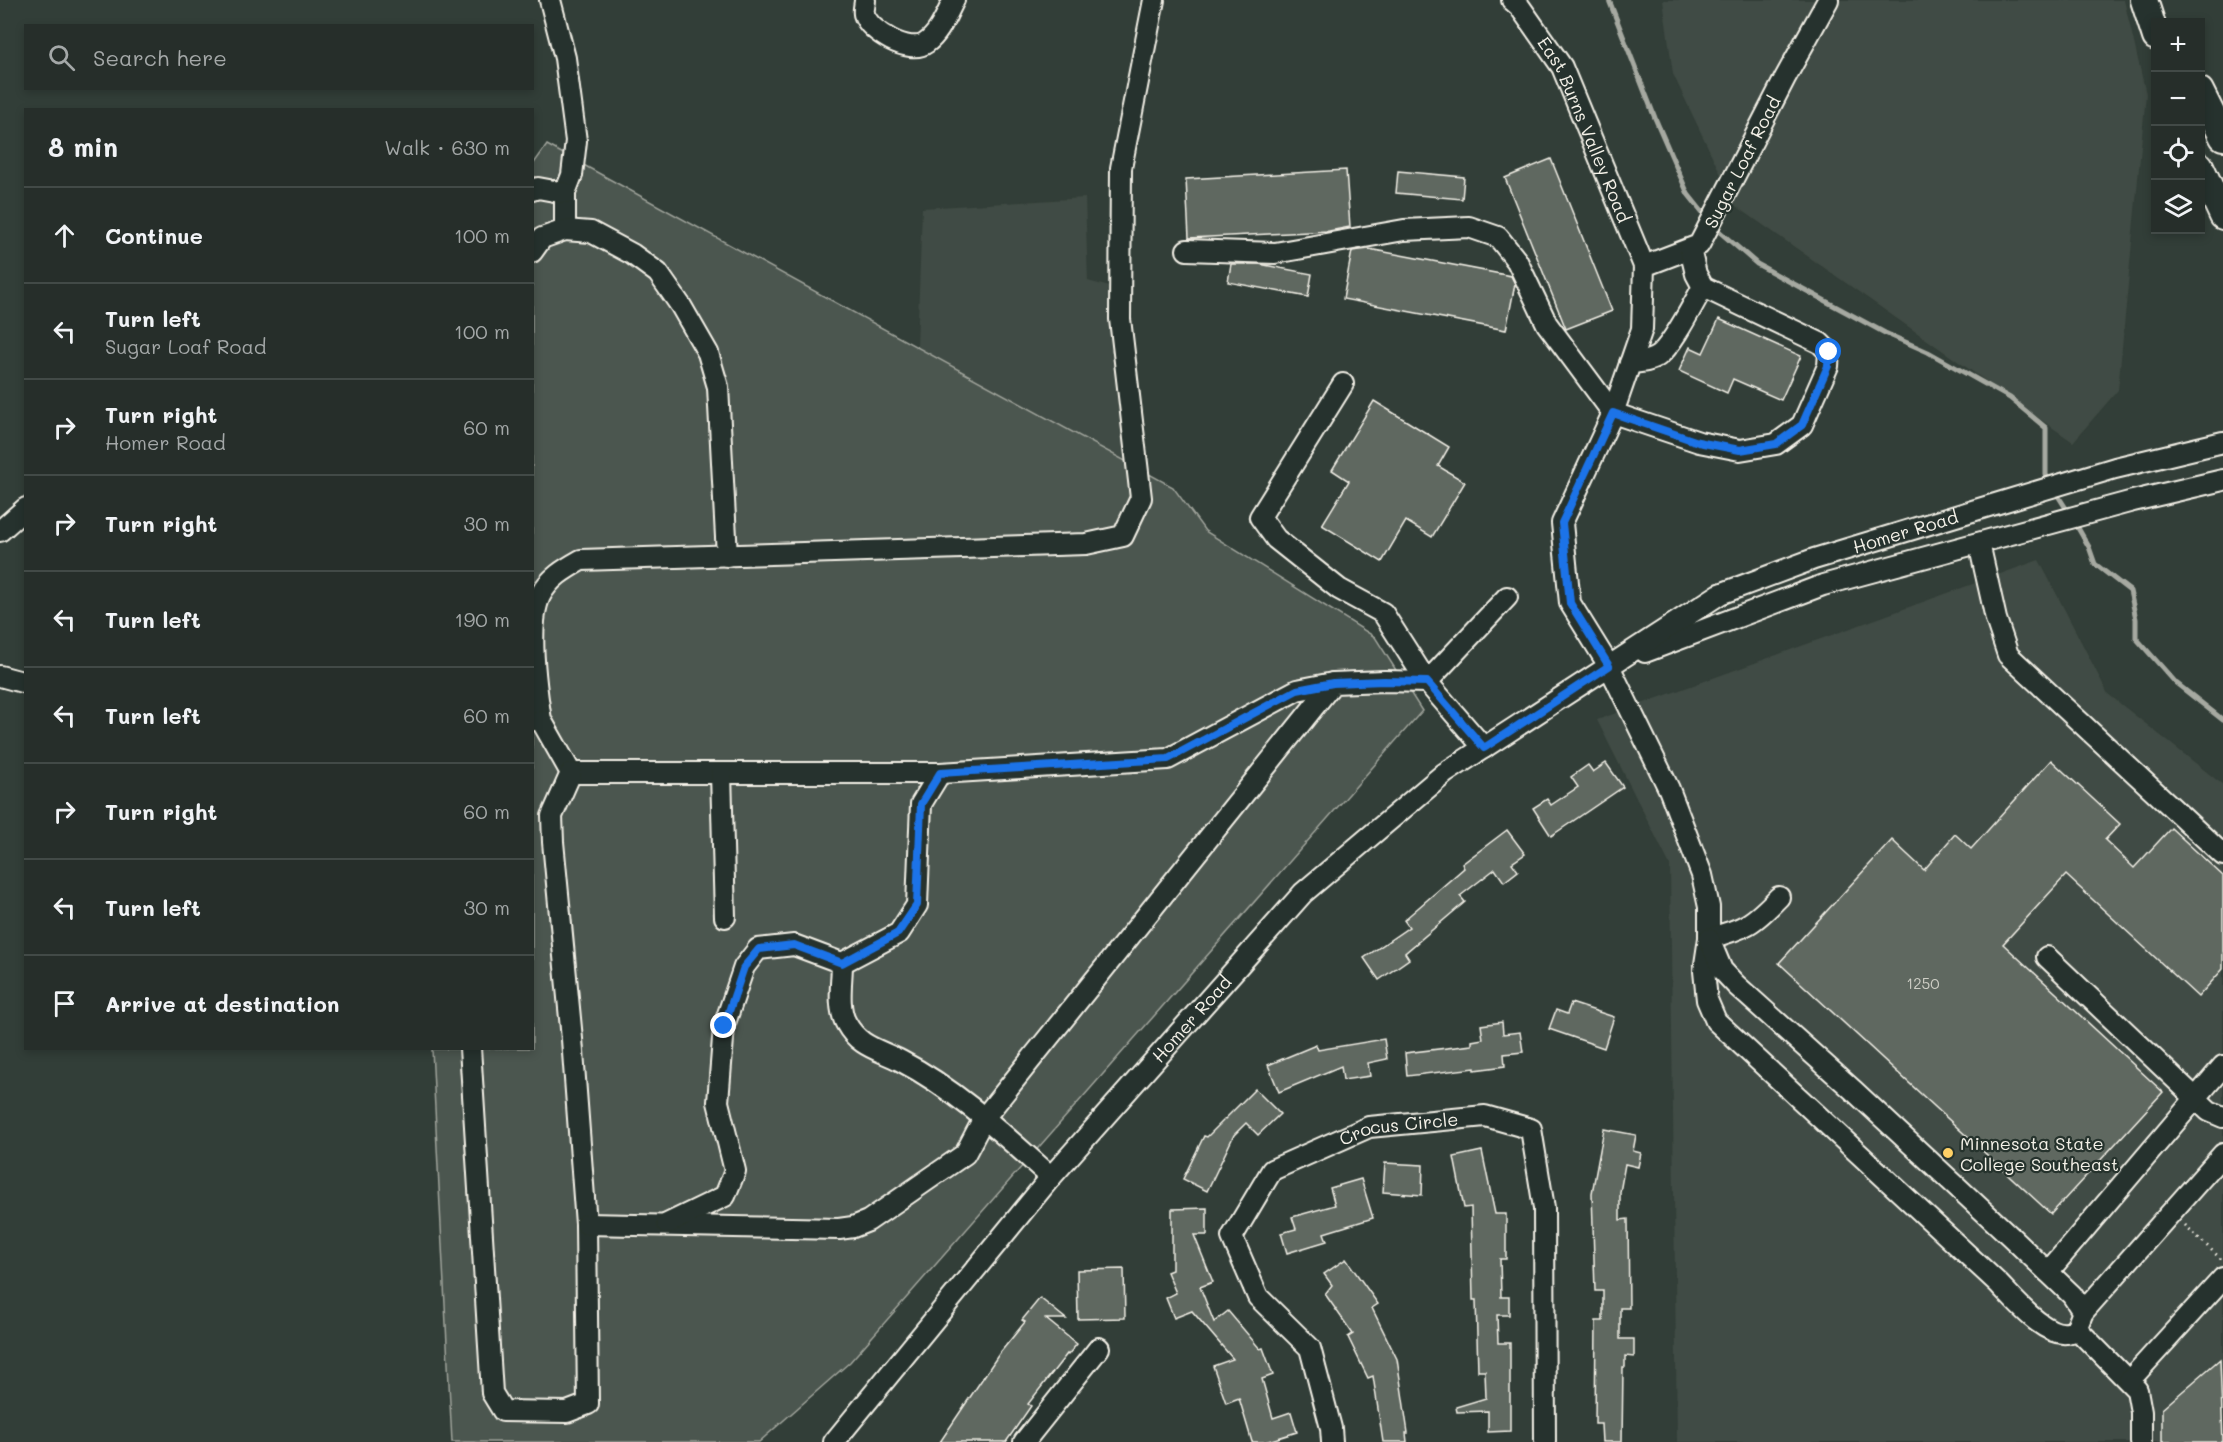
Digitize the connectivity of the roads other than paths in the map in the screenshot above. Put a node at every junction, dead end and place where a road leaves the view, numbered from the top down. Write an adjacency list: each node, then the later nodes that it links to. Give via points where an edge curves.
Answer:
1 (550, 0): 15 (street, via 565,58 576,141 573,175)
2 (865, 0): 3 (street, via 864,14 874,30 905,46 924,45 937,33)
3 (954, 0)
4 (1154, 0): 31 (street, via 1121,168 1120,319 1141,498 1123,536 1086,544)
5 (1512, 0): 21 (street, East Burns Valley Road, via 1562,67)
6 (1828, 0): 18 (street, Sugar Loaf Road)
7 (2144, 0): 10 (main road)
8 (2157, 0): 9 (main road)
9 (2166, 18)
10 (2151, 22)
11 (2205, 101): 12 (main road)
12 (2223, 137)
13 (2205, 177): 16 (main road)
14 (534, 189): 15 (street)
15 (565, 193): 17 (street)
16 (2223, 216)
17 (565, 230): 19 (street, via 542,238); 31 (street, via 591,232 658,273 708,354 718,387)
18 (1694, 247): 21 (street); 22 (street, via 1696,274)
19 (534, 249)
20 (1187, 250): 25 (street, via 1275,252 1404,230 1469,227 1498,237 1517,261 1547,324)
21 (1644, 266): 23 (street, via 1642,329)
22 (1703, 287): 23 (street, via 1659,356); 25 (street, via 1820,343 1829,352 1828,366 1802,425 1776,444 1740,450 1698,442)
23 (1630, 363): 25 (street)
24 (1343, 384): 38 (street, via 1260,517 1276,539 1339,589 1383,613)
25 (1613, 413): 35 (street, via 1562,523 1570,603)
26 (2223, 442): 35 (street, Homer Road, via 2115,468 1814,559 1720,594)
27 (2223, 480): 30 (street, Homer Road)
28 (24, 510): 29 (street)
29 (0, 531)
30 (1978, 543): 35 (street, Homer Road, via 1823,585); 45 (street, via 2003,661)
31 (727, 556): 33 (street, via 581,560 559,572 540,596)
32 (1506, 597): 38 (street)
33 (534, 620)
34 (534, 642): 40 (street)
35 (1609, 666): 41 (street, Homer Road); 48 (street, via 1668,789 1702,875 1709,907)
36 (0, 676): 37 (street)
37 (24, 682)
38 (1427, 682): 39 (street); 41 (street)
39 (1333, 683): 44 (street, via 1297,690 1168,759); 55 (street)
40 (537, 720): 42 (street)
41 (1484, 748): 57 (street, Homer Road, via 1445,773 1304,893)
42 (571, 773): 43 (street); 58 (street, via 552,816)
43 (722, 773): 44 (street); 47 (street)
44 (940, 773): 50 (street, via 921,804 917,905 898,933)
45 (2223, 855)
46 (1779, 897): 48 (street, via 1740,930)
47 (725, 917)
48 (1709, 938): 60 (street, via 1722,970 1736,985); 62 (street, via 1704,971 1707,1000 1716,1021 2036,1321 2060,1333 2071,1332)
49 (2047, 957): 53 (street)
50 (842, 963): 55 (street, via 844,1021 859,1041 903,1062); 59 (street, via 794,945 759,949 744,967 724,1026 718,1102 735,1171 725,1196)
51 (470, 1050): 58 (street, via 492,1393 503,1411 567,1412 588,1404)
52 (2223, 1066): 53 (street)
53 (2196, 1098): 54 (street, via 2209,1111); 60 (street)
54 (2223, 1117)
55 (984, 1118): 57 (street); 59 (street, via 966,1154 854,1227)
56 (2223, 1154): 62 (street)
57 (1051, 1177): 65 (street, Homer Road)
58 (586, 1224): 59 (street)
59 (663, 1226)
60 (2048, 1272): 62 (street, via 2072,1295)
61 (2223, 1278): 64 (street)
62 (2080, 1320): 64 (street)
63 (1099, 1348): 66 (street)
64 (2129, 1381): 69 (street, via 2139,1398)
65 (836, 1441)
66 (1024, 1442)
67 (1332, 1442): 68 (street, Crocus Circle, via 1310,1348 1258,1297 1232,1237 1272,1170 1369,1127 1485,1116 1531,1129 1544,1208)
68 (1545, 1442)
69 (2140, 1442)

